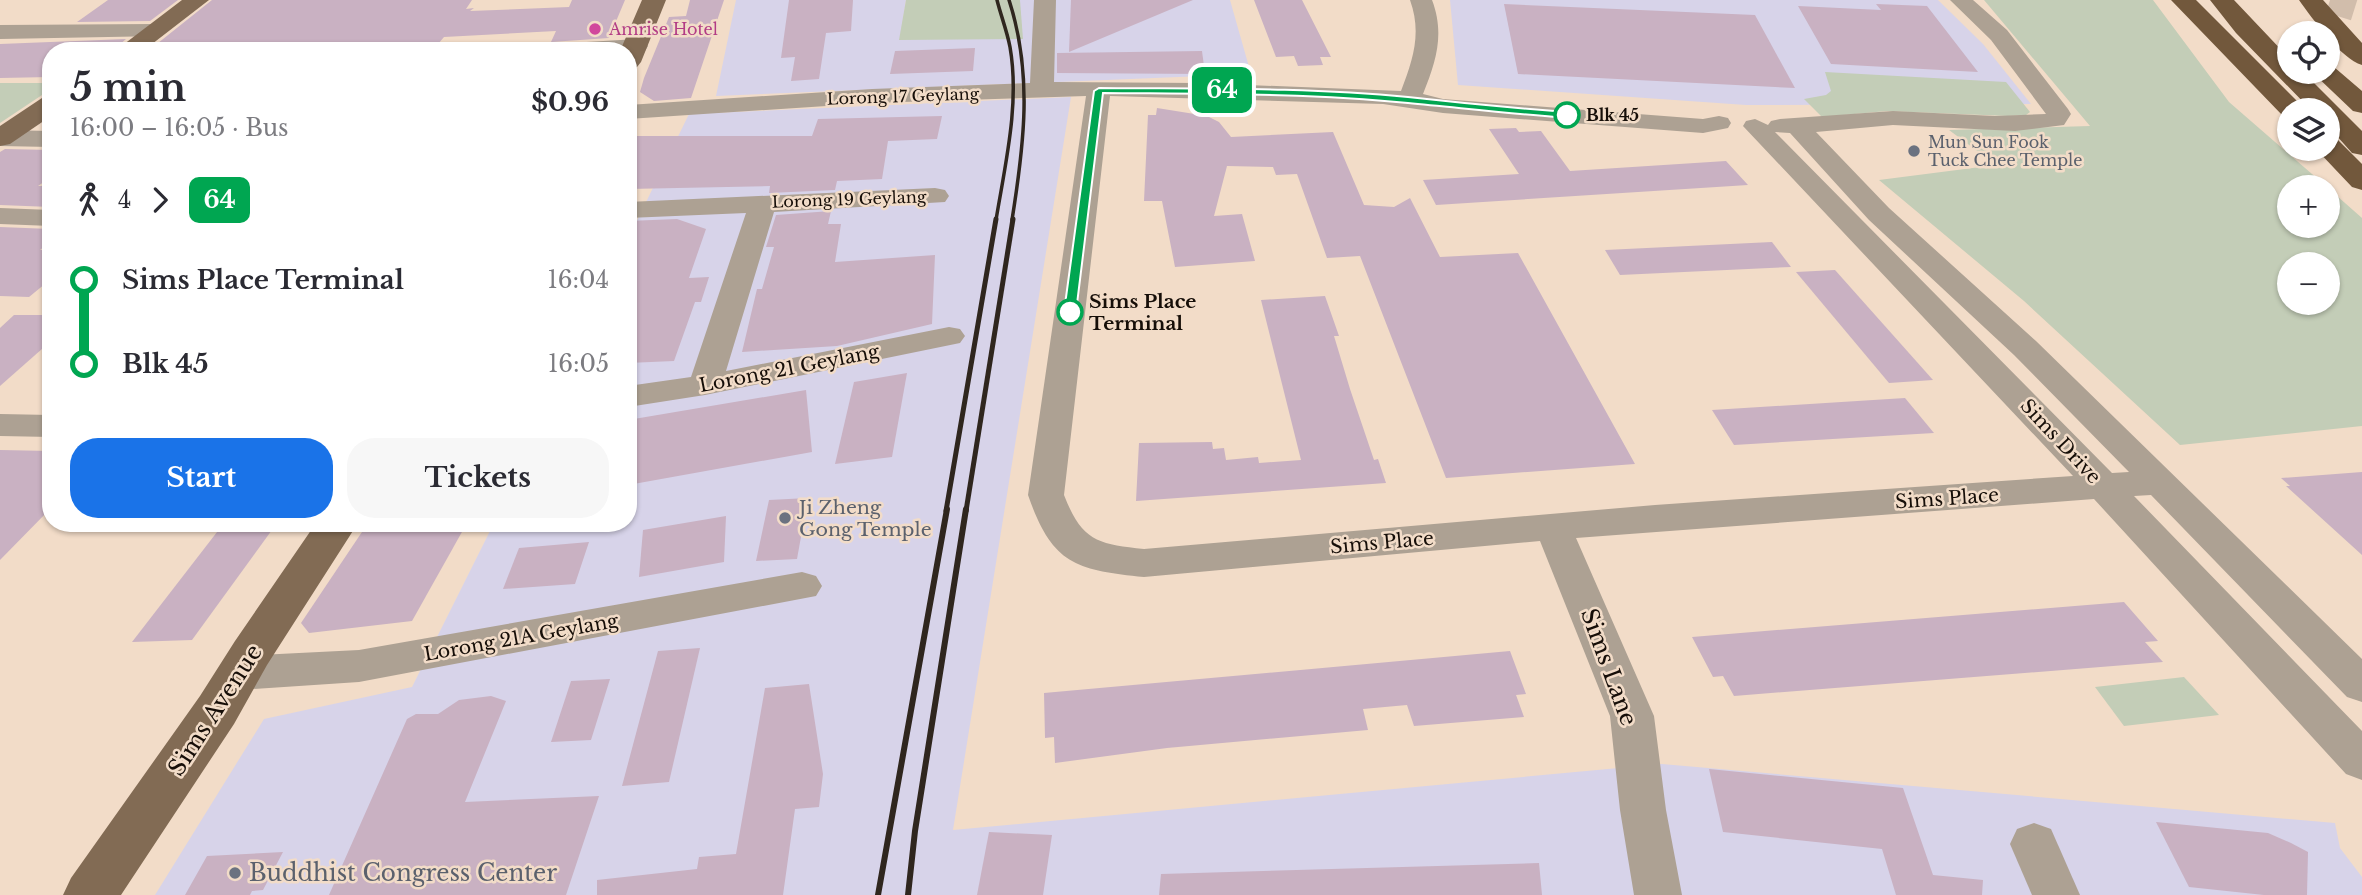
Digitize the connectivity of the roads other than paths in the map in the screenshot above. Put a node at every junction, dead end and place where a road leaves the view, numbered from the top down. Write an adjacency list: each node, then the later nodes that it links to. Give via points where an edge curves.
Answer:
1 (197, 0): 11 (main road)
2 (654, 0): 14 (main road)
3 (1045, 0): 18 (street)
4 (1421, 0): 21 (street, via 1428,19)
5 (1961, 0): 27 (street, via 1999,35 2059,114 2055,120 2030,125 1894,118)
6 (2183, 0): 19 (highway)
7 (2222, 0): 20 (highway)
8 (2311, 0): 15 (highway)
9 (2327, 0): 10 (highway)
10 (2352, 14)
11 (155, 30): 12 (street); 13 (main road)
12 (0, 32)
13 (139, 42)
14 (637, 44)
15 (2362, 57)
16 (2338, 84): 22 (highway)
17 (1099, 91): 18 (street); 21 (street, via 1232,90); 45 (street, Sims Place, via 1046,495 1064,537 1081,552 1144,563)
18 (1042, 92): 23 (street, Lorong 17 Geylang)
19 (2281, 98)
20 (2314, 98)
21 (1418, 101): 26 (street, via 1703,126)
22 (2362, 106)
23 (637, 109)
24 (42, 110): 28 (main road)
25 (2340, 124): 30 (highway)
26 (1755, 126): 27 (street); 44 (street, Sims Drive)
27 (1805, 127): 43 (street, Sims Drive, via 1849,185)
28 (0, 138): 29 (street)
29 (42, 139)
30 (2362, 147)
31 (2340, 158): 32 (highway)
32 (2362, 181)
33 (935, 195): 34 (street, Lorong 19 Geylang)
34 (763, 202): 35 (street, Lorong 19 Geylang); 39 (street, Lorong 19 Geylang)
35 (637, 209)
36 (0, 216): 37 (street)
37 (42, 218)
38 (950, 336): 39 (street, Lorong 21 Geylang)
39 (705, 385): 40 (street, Lorong 21 Geylang)
40 (637, 396)
41 (0, 425): 42 (street)
42 (42, 426)
43 (2160, 482): 44 (street, Sims Place); 49 (street, Sims Drive)
44 (2104, 486): 45 (street, Sims Place); 50 (street, Sims Drive)
45 (1553, 528): 53 (street, Sims Lane, via 1632,716)
46 (332, 532): 48 (main road, Sims Avenue)
47 (802, 586): 48 (street, Lorong 21A Geylang, via 359,666)
48 (239, 673): 52 (main road, Sims Avenue)
49 (2362, 685)
50 (2362, 761)
51 (2034, 844): 54 (street)
52 (90, 895)
53 (1658, 895)
54 (2056, 895)

